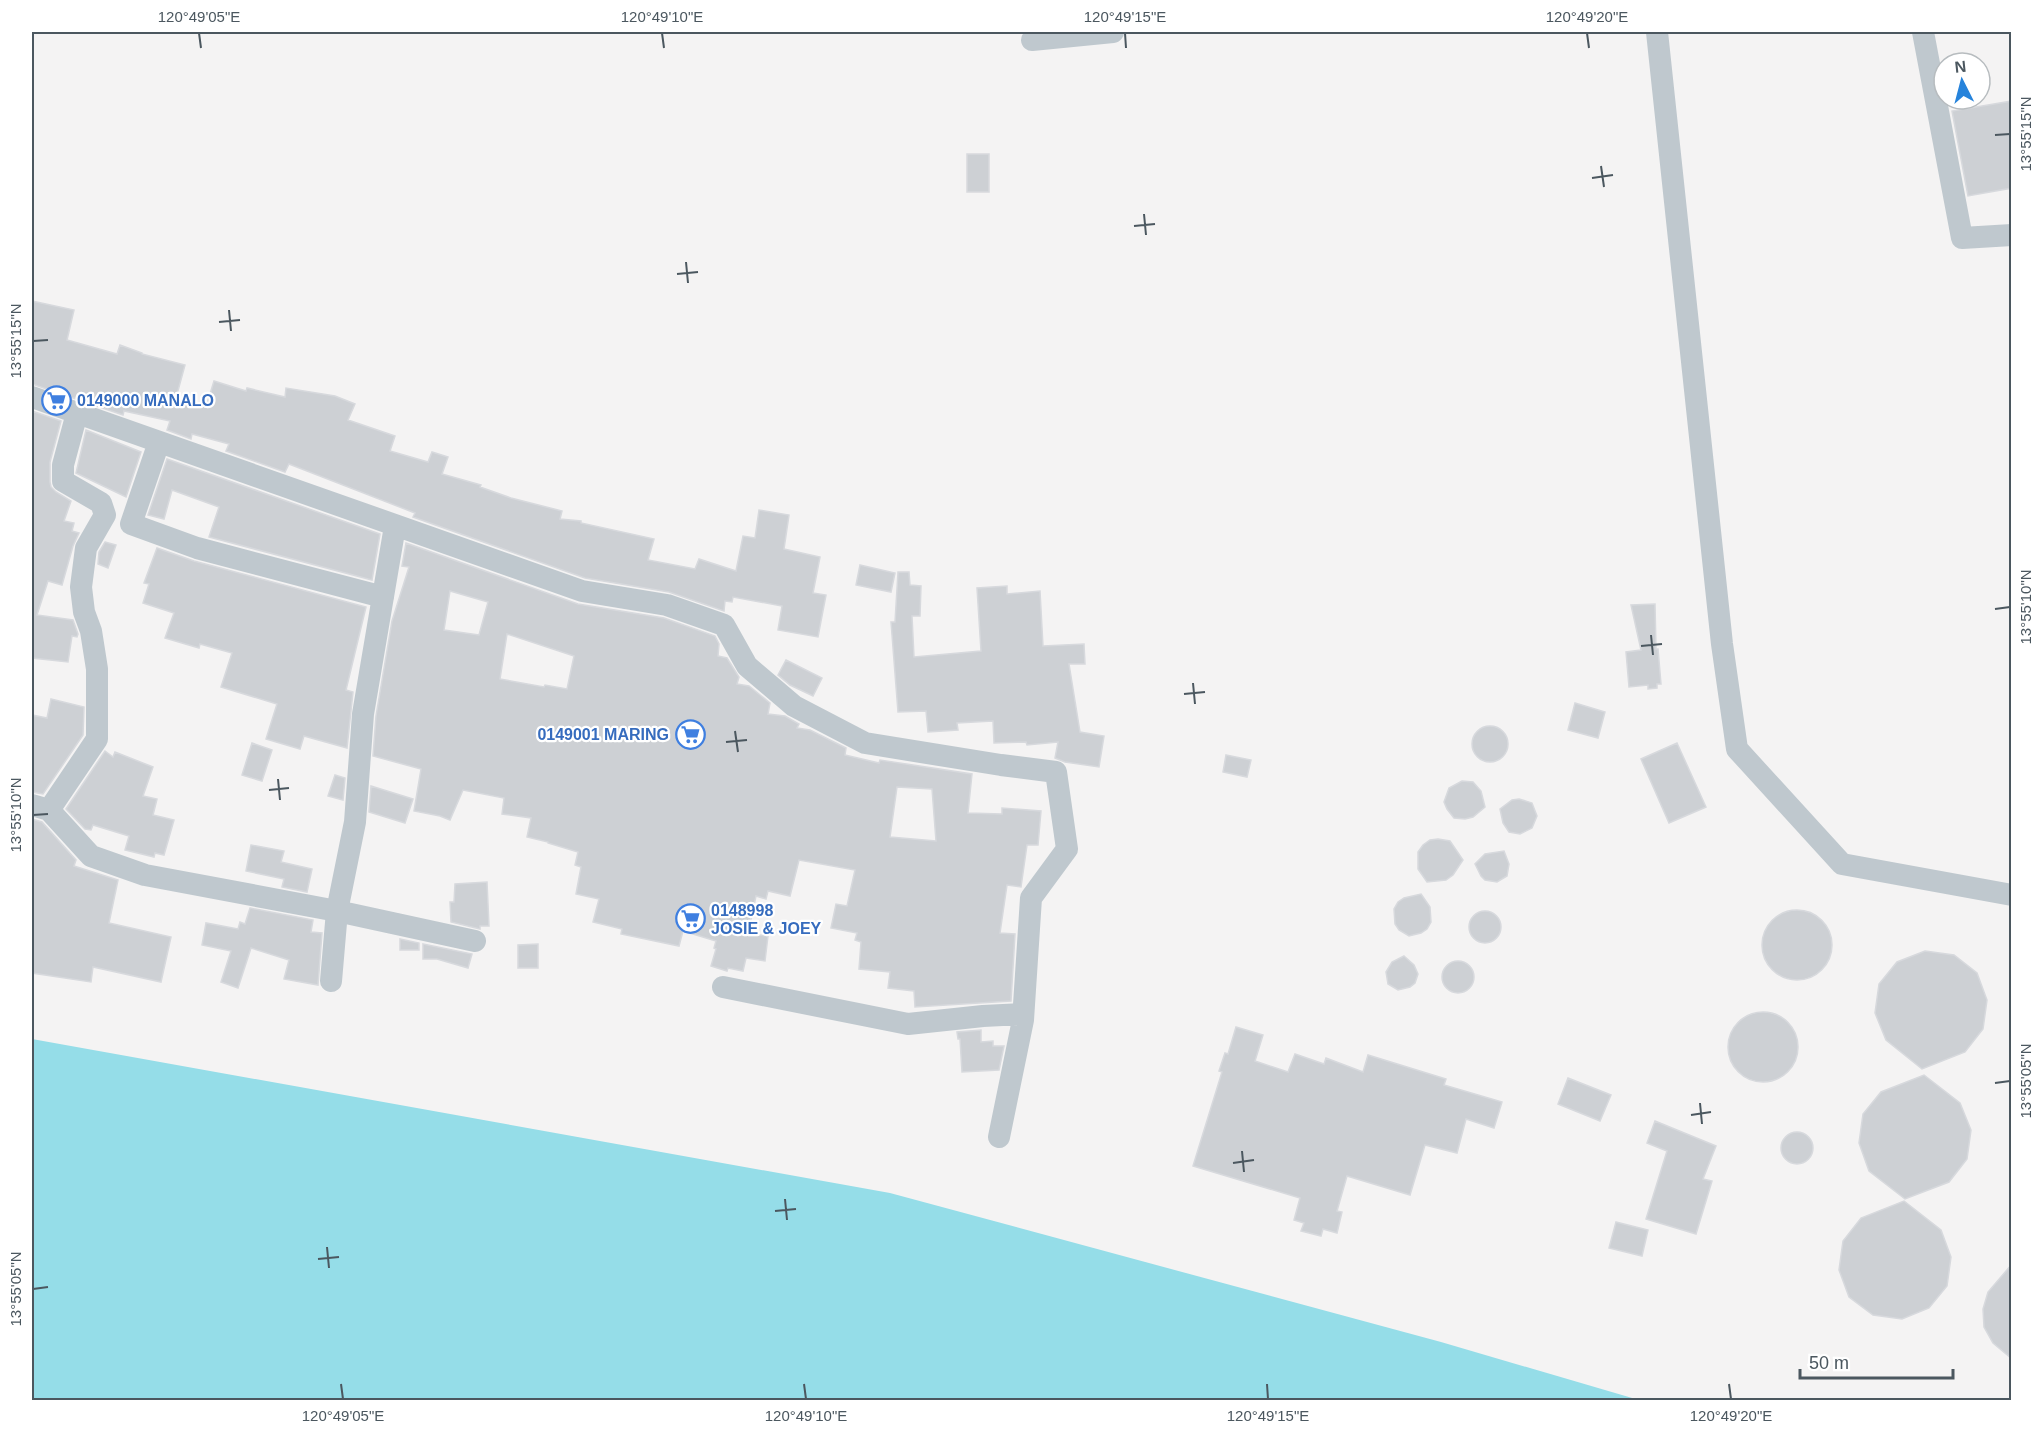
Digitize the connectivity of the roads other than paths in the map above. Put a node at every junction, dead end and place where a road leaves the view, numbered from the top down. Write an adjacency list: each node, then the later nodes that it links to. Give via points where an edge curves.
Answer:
1 (1113, 32): 4 (street)
2 (1657, 32): 12 (street, via 1720,632 1737,749 1842,864)
3 (1923, 32): 5 (street, via 1962,238)
4 (1032, 40)
5 (2012, 235)
6 (32, 396): 7 (street)
7 (77, 413): 8 (street); 11 (street, via 63,465 63,481 101,502 105,515 87,548 81,586 97,669 97,739)
8 (159, 442): 9 (street); 10 (street, via 131,524 198,548)
9 (395, 526): 10 (street); 17 (street, via 582,591 667,605 724,625 747,666 794,706 865,743 1056,772 1066,849 1031,898)
10 (383, 597): 13 (street, via 363,714 356,822)
11 (40, 807): 13 (street, via 91,856 134,872)
12 (2012, 895)
13 (337, 910): 14 (street); 15 (street)
14 (475, 941)
15 (331, 981)
16 (723, 987): 17 (street, via 908,1024)
17 (1023, 1014): 18 (street)
18 (999, 1137)

